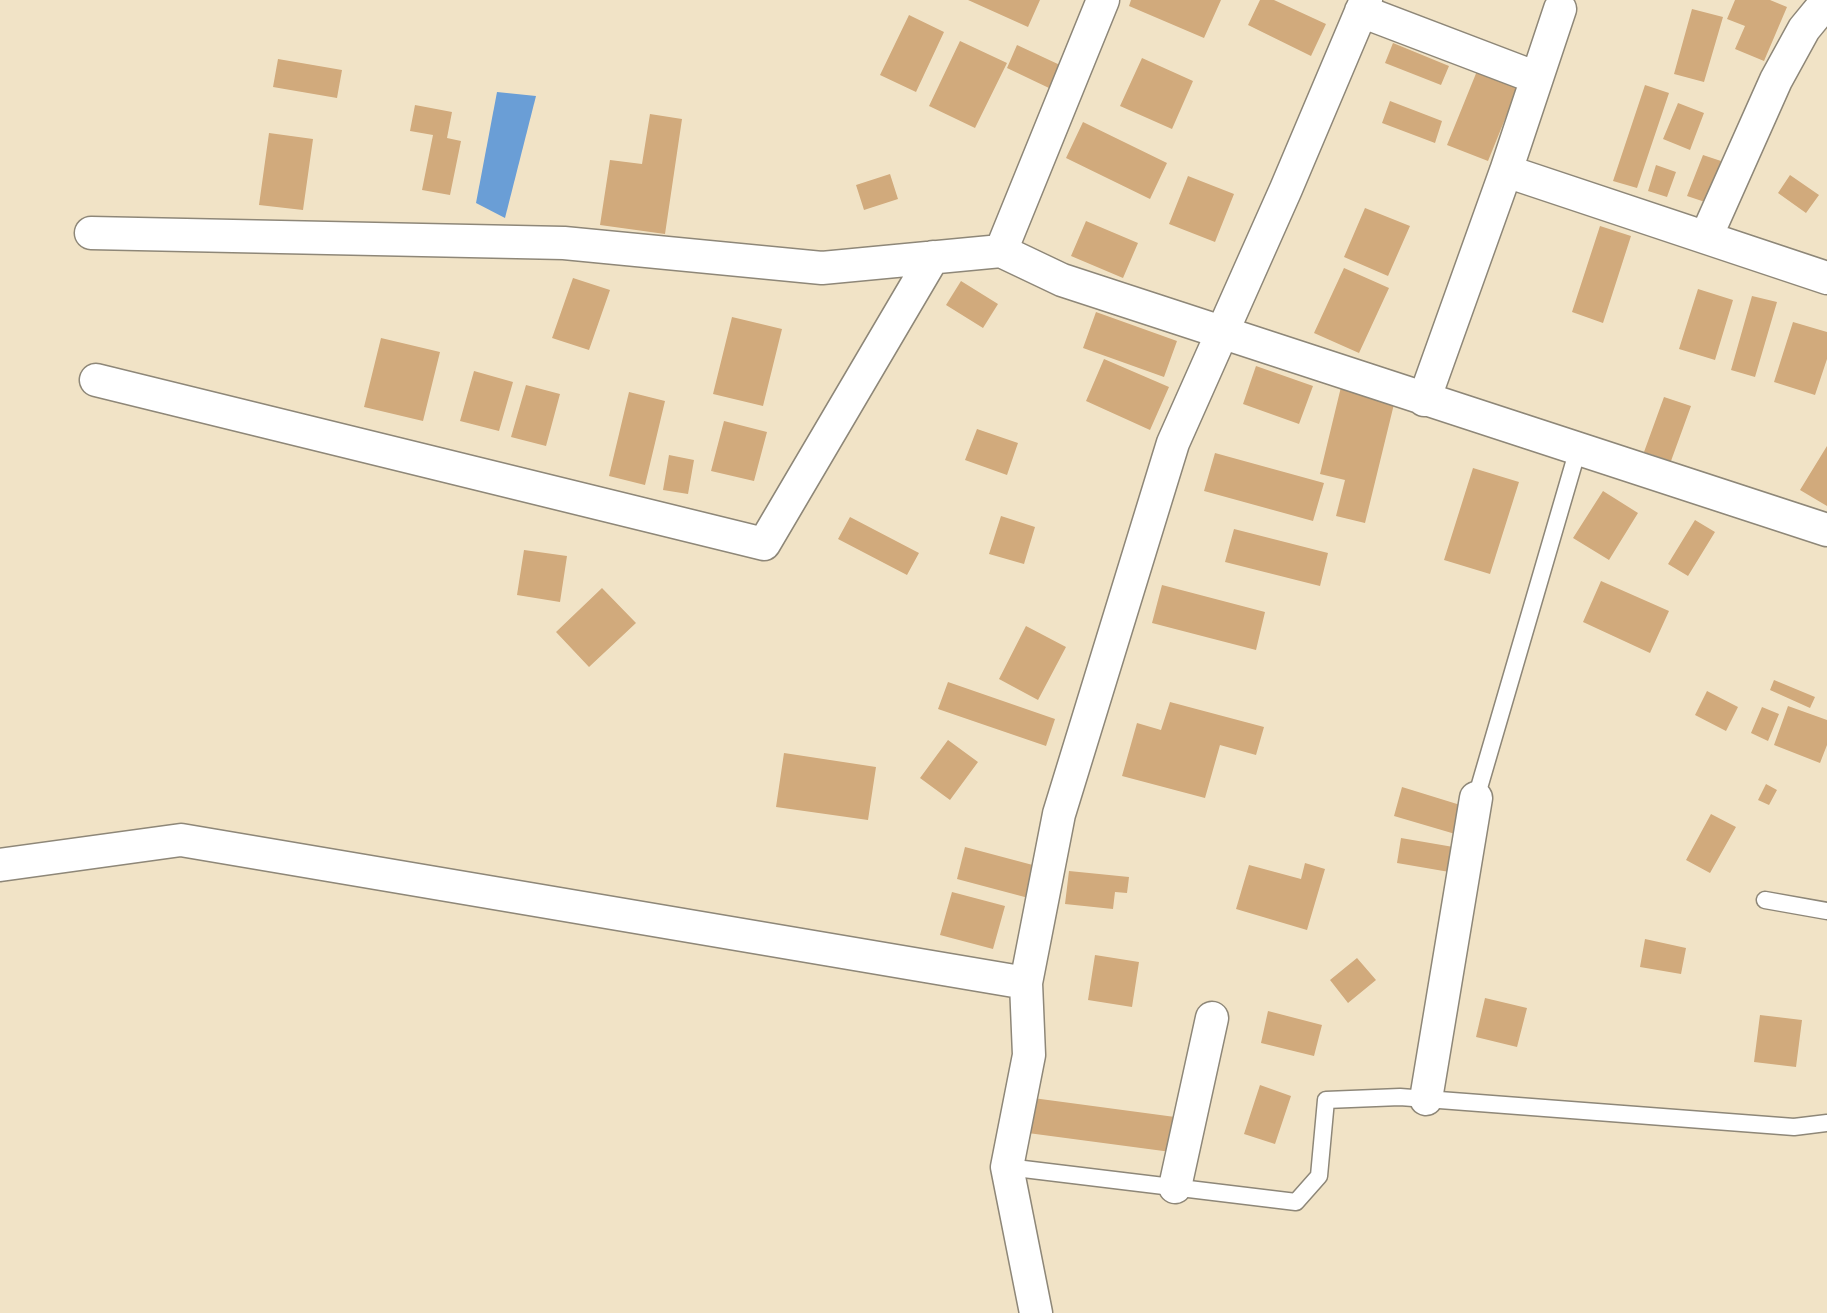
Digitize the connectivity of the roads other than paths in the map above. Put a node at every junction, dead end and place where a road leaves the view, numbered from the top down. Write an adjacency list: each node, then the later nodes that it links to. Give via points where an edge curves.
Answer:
1 (1103, 0): 9 (street)
2 (1827, 1): 8 (street, via 1804,29 1776,80)
3 (1364, 6): 5 (street); 12 (street)
4 (1560, 9): 5 (street)
5 (1537, 78): 6 (street)
6 (1506, 171): 8 (street); 14 (street)
7 (91, 233): 10 (street, via 564,243 822,268)
8 (1706, 237): 11 (street)
9 (1001, 251): 10 (street); 12 (street, via 1062,280)
10 (933, 257): 13 (street, via 764,544)
11 (1827, 278)
12 (1221, 333): 14 (street); 21 (street, via 1173,443 1059,814)
13 (96, 380)
14 (1424, 400): 15 (street)
15 (1578, 449): 16 (street); 17 (lane)
16 (1827, 530)
17 (1476, 798): 23 (street)
18 (0, 865): 21 (street, via 181,840)
19 (1765, 900): 20 (lane)
20 (1827, 911)
21 (1026, 983): 25 (street, via 1029,1055)
22 (1212, 1018): 26 (street)
23 (1426, 1099): 24 (lane, via 1794,1127); 26 (lane, via 1326,1100 1319,1176 1296,1202)
24 (1827, 1123)
25 (1007, 1167): 26 (lane); 27 (street)
26 (1175, 1187)
27 (1036, 1313)

